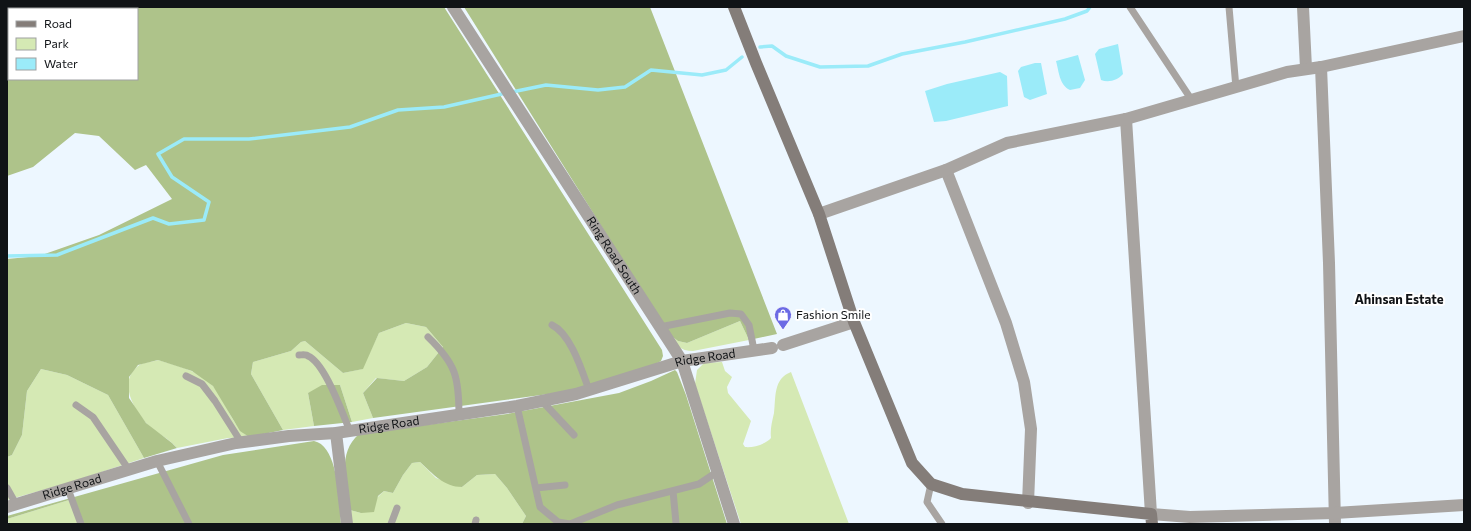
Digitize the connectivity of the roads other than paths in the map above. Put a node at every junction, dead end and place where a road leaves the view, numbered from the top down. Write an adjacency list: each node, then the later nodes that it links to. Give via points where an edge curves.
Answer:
1 (452, 7): 16 (street, Ring Road South)
2 (734, 7): 13 (street)
3 (1130, 7): 10 (lane)
4 (1229, 7): 9 (lane)
5 (1303, 7): 8 (street)
6 (1464, 36): 7 (street)
7 (1321, 67): 8 (street); 45 (street)
8 (1306, 68): 9 (street)
9 (1236, 88): 10 (street)
10 (1191, 99): 11 (street)
11 (1126, 119): 12 (street, via 1007,143); 44 (street)
12 (946, 170): 13 (street); 40 (street, via 1006,323 1024,382 1031,430)
13 (819, 214): 14 (street)
14 (854, 322): 18 (street, Ridge Road, via 777,346); 34 (street, via 912,463)
15 (552, 325): 22 (lane, via 565,336)
16 (660, 328): 18 (lane, via 730,313 741,314 749,325); 20 (street, Ring Road South)
17 (428, 337): 26 (lane, via 450,362 458,385)
18 (754, 350): 20 (street, Ridge Road)
19 (299, 355): 27 (lane, via 308,355 325,374)
20 (682, 361): 22 (street, Ridge Road); 33 (street, Ring Road South)
21 (186, 376): 30 (lane, via 202,384)
22 (589, 390): 23 (street, Ridge Road)
23 (542, 401): 25 (street, Ridge Road); 29 (lane)
24 (76, 405): 32 (lane, via 93,417)
25 (517, 406): 26 (street, Ridge Road); 37 (lane)
26 (459, 416): 27 (street, Ridge Road)
27 (350, 431): 28 (street, Ridge Road)
28 (336, 433): 30 (street, Ridge Road); 50 (street)
29 (574, 435)
30 (241, 442): 31 (street, Ridge Road)
31 (157, 461): 32 (street, Ridge Road); 49 (lane)
32 (129, 470): 38 (street, Ridge Road)
33 (717, 472): 39 (lane, via 699,484); 52 (street, Ring Road South)
34 (930, 484): 40 (street, via 962,494); 53 (lane, via 927,502)
35 (565, 486): 37 (lane)
36 (7, 488): 41 (lane)
37 (536, 488): 39 (lane, via 540,507 558,522 570,524 617,505)
38 (68, 489): 41 (street, Ridge Road); 48 (lane)
39 (673, 491): 47 (lane)
40 (1028, 503): 44 (street)
41 (12, 505)
42 (1464, 505): 45 (street)
43 (397, 508): 51 (lane)
44 (1151, 519): 46 (street)
45 (1335, 519): 46 (street)
46 (1190, 521)
47 (676, 523)
48 (81, 524)
49 (190, 524)
50 (348, 524)
51 (391, 524)
52 (734, 524)
53 (942, 524)

